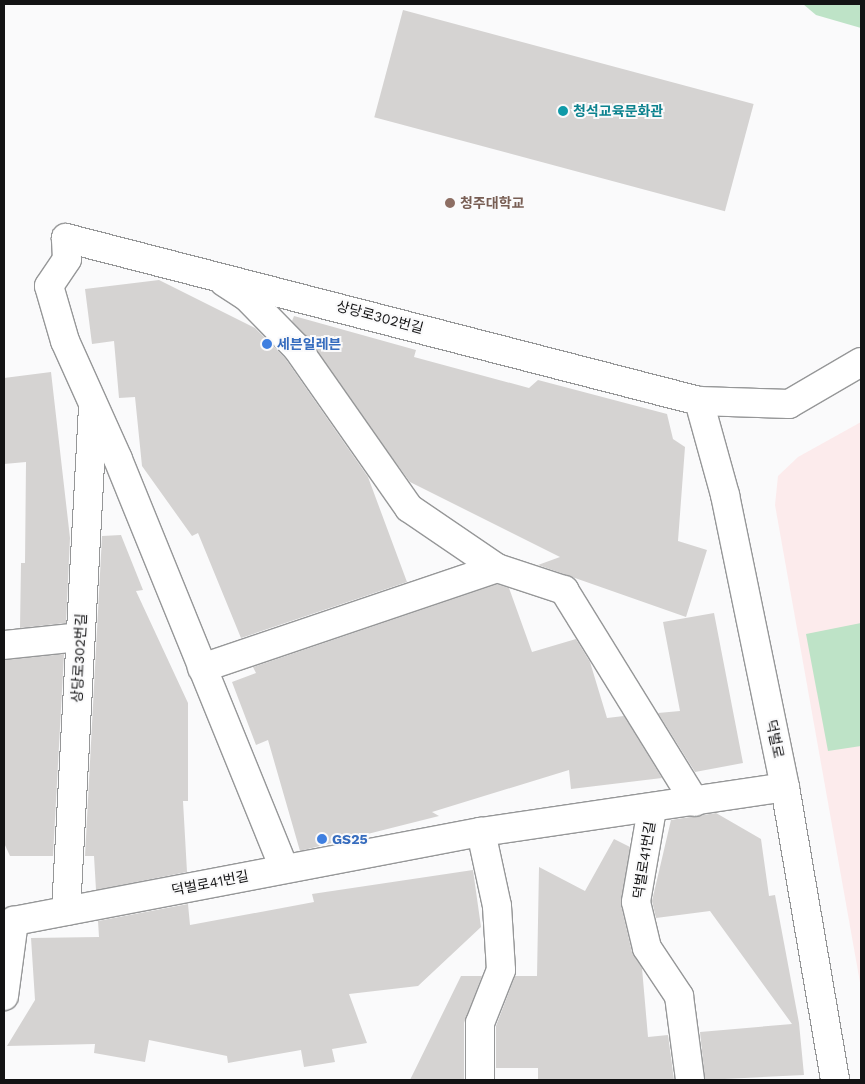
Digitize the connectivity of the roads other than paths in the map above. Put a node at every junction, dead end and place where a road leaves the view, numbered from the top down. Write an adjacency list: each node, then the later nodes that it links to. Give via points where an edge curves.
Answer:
1 (209, 273): 3 (street, 상당로302번길); 4 (street, 상당로302번길, via 66,238 66,259 49,286 65,342); 5 (street, via 247,297 297,348 409,508)
2 (861, 362): 3 (street, 상당로302번길, via 788,404)
3 (699, 401): 9 (street, 덕벌로, via 725,495)
4 (93, 405): 6 (street, 상당로302번길); 8 (street, 상당로302번길)
5 (497, 568): 8 (street); 10 (street, via 564,590)
6 (80, 637): 7 (street); 14 (street, 상당로302번길)
7 (4, 644)
8 (202, 668): 13 (street, 상당로302번길)
9 (785, 787): 10 (street, 덕벌로41번길); 19 (street, 덕벌로)
10 (695, 802): 11 (street, 덕벌로41번길)
11 (652, 809): 12 (street, 덕벌로41번길); 18 (street, 덕벌로41번길, via 636,902 647,948 679,996)
12 (481, 832): 13 (street, 덕벌로41번길); 17 (street, via 497,906 501,970 480,1023)
13 (284, 868): 14 (street, 덕벌로41번길)
14 (66, 911): 15 (street, 덕벌로41번길)
15 (9, 926): 16 (street, 덕벌로41번길)
16 (4, 996)
17 (480, 1080)
18 (690, 1080)
19 (835, 1080)

